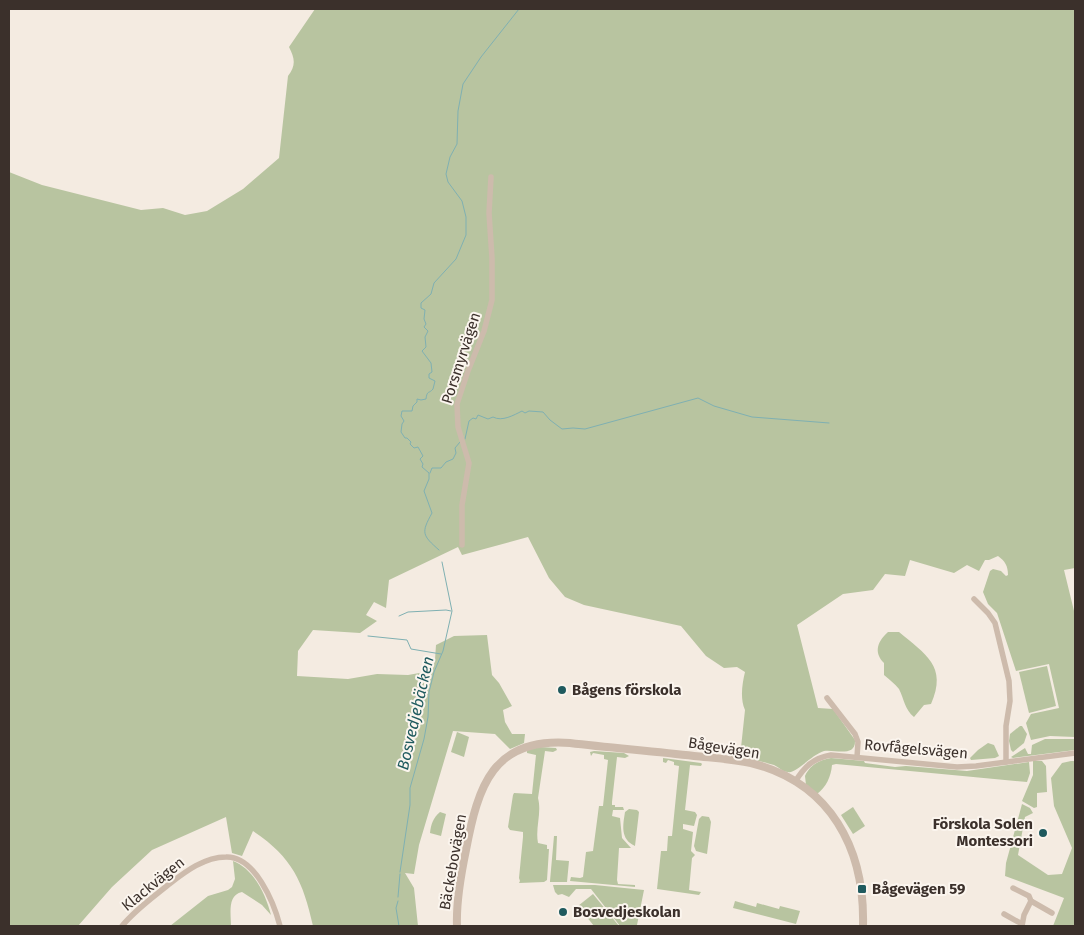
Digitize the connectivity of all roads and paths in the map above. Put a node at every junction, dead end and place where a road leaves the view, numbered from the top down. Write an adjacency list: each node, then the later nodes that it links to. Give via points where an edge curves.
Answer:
1 (490, 177): 2 (street, Porsmyrvägen, via 492,300 457,404 458,427 469,463 462,505)
2 (462, 544)
3 (974, 599): 8 (street, via 995,623 1009,681)
4 (827, 698): 7 (street, via 855,734)
5 (1075, 753): 8 (street, Rovfågelsvägen)
6 (511, 754): 9 (street, Bågevägen, via 545,742 615,748 750,763); 17 (street, Bäckebovägen, via 491,772 476,805 463,865)
7 (857, 757): 8 (street, Rovfågelsvägen, via 957,767); 9 (street, Rovfågelsvägen, via 820,757 808,764)
8 (1006, 762)
9 (795, 782): 18 (street, Bågevägen, via 826,808 852,848 859,869)
10 (1013, 888): 11 (street)
11 (1031, 901): 12 (street); 14 (street)
12 (1052, 913)
13 (1004, 914): 14 (street)
14 (1022, 925)
15 (122, 926): 16 (street, Klackvägen, via 142,905 183,874 207,861 225,857 241,861 258,877)
16 (280, 926)
17 (456, 926)
18 (864, 926)

